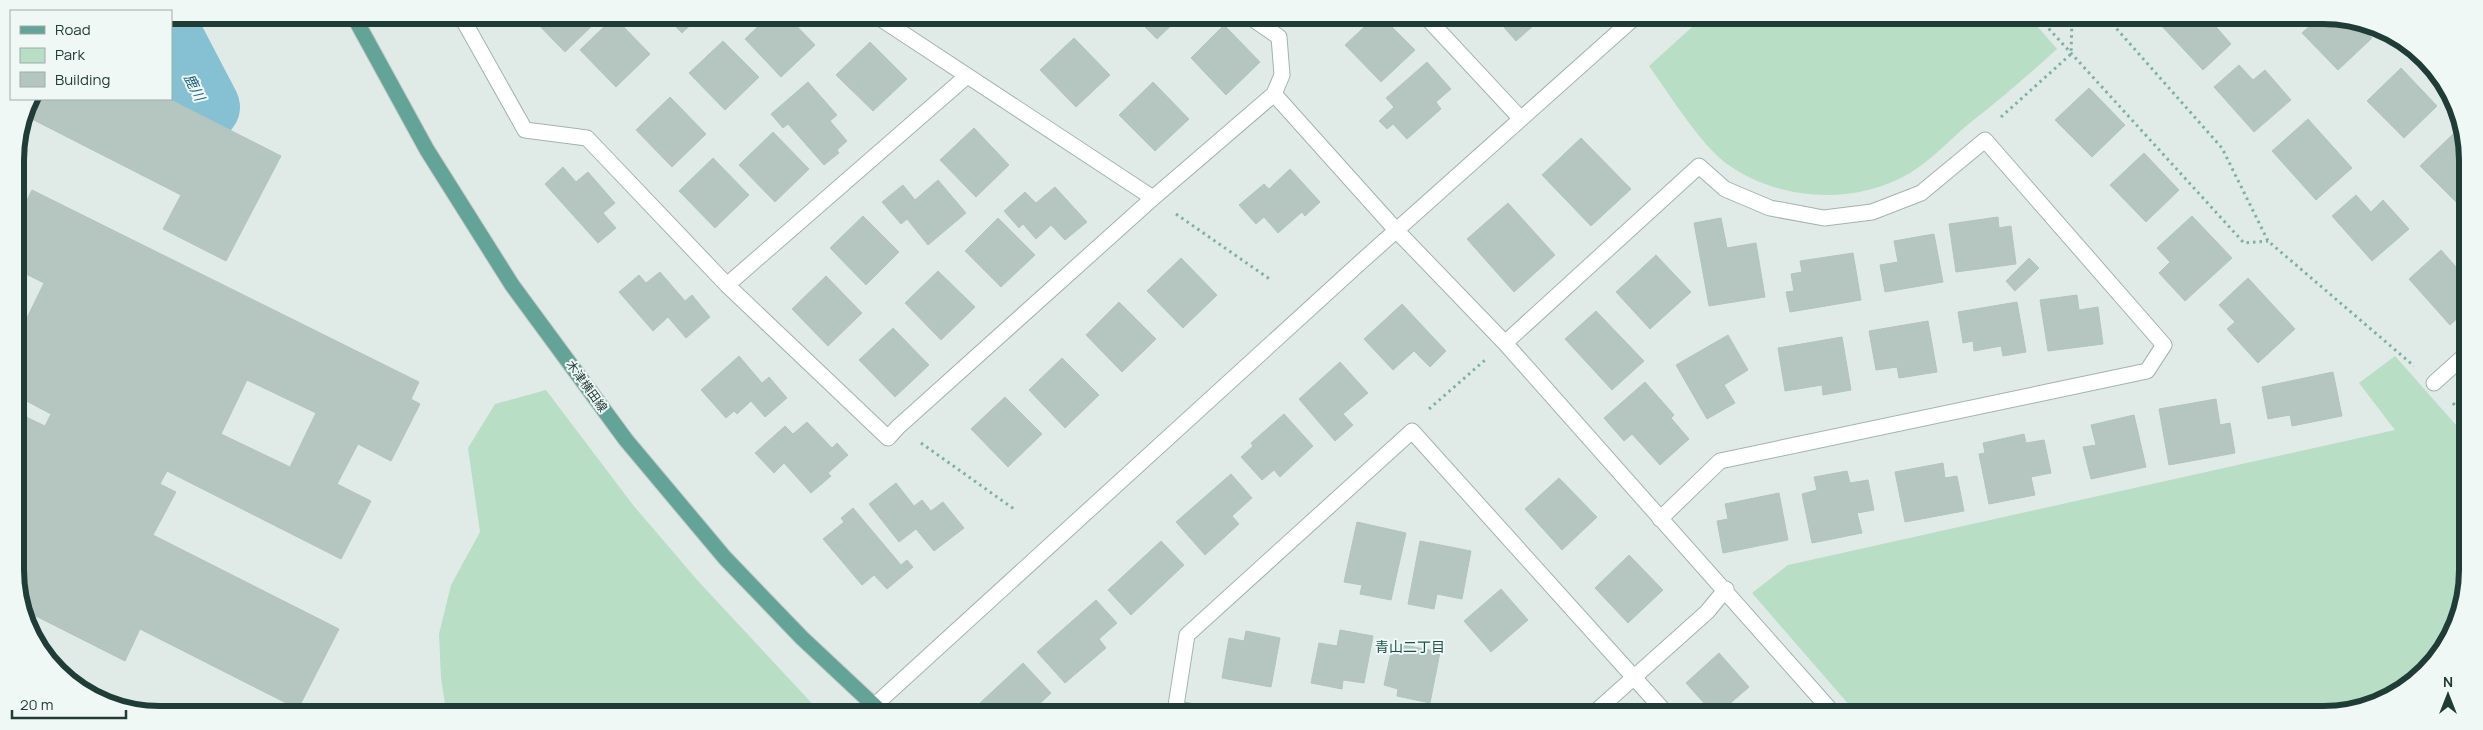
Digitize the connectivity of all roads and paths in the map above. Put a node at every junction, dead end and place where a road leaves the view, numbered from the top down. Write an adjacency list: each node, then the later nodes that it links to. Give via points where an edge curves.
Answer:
1 (358, 24): 30 (main road, 木津横田線, via 427,150 512,285 626,440 725,558 802,638)
2 (465, 24): 19 (street, via 525,130 587,138)
3 (889, 24): 11 (street)
4 (1260, 24): 12 (street, via 1280,37 1282,75)
5 (1433, 24): 13 (street)
6 (1627, 24): 13 (street)
7 (2044, 24): 10 (path)
8 (2072, 24): 10 (path)
9 (2112, 24): 17 (path, via 2222,148)
10 (2071, 54): 14 (path, via 1997,121); 17 (path, via 2244,243)
11 (967, 76): 15 (street); 19 (street)
12 (1274, 94): 15 (street); 16 (street)
13 (1521, 119): 16 (street)
14 (1985, 140): 20 (street, via 1921,193 1872,212 1824,218 1770,208 1724,188 1699,166); 27 (street, via 2164,345 2147,371 1720,461)
15 (1153, 198): 18 (path); 24 (street)
16 (1396, 230): 20 (street); 31 (street)
17 (2268, 241): 22 (path)
18 (1271, 280)
19 (727, 285): 24 (street, via 888,438)
20 (1505, 343): 25 (path, via 1422,416); 27 (street)
21 (2459, 360): 22 (street)
22 (2434, 383): 23 (path)
23 (2459, 410)
24 (898, 427): 26 (path)
25 (1412, 431): 29 (street); 32 (street, via 1187,635)
26 (1014, 509)
27 (1660, 519): 28 (street)
28 (1726, 589): 29 (street, via 1707,612); 35 (street)
29 (1634, 677): 33 (street); 34 (street)
30 (875, 706)
31 (881, 706)
32 (1176, 706)
33 (1602, 706)
34 (1660, 706)
35 (1827, 706)

